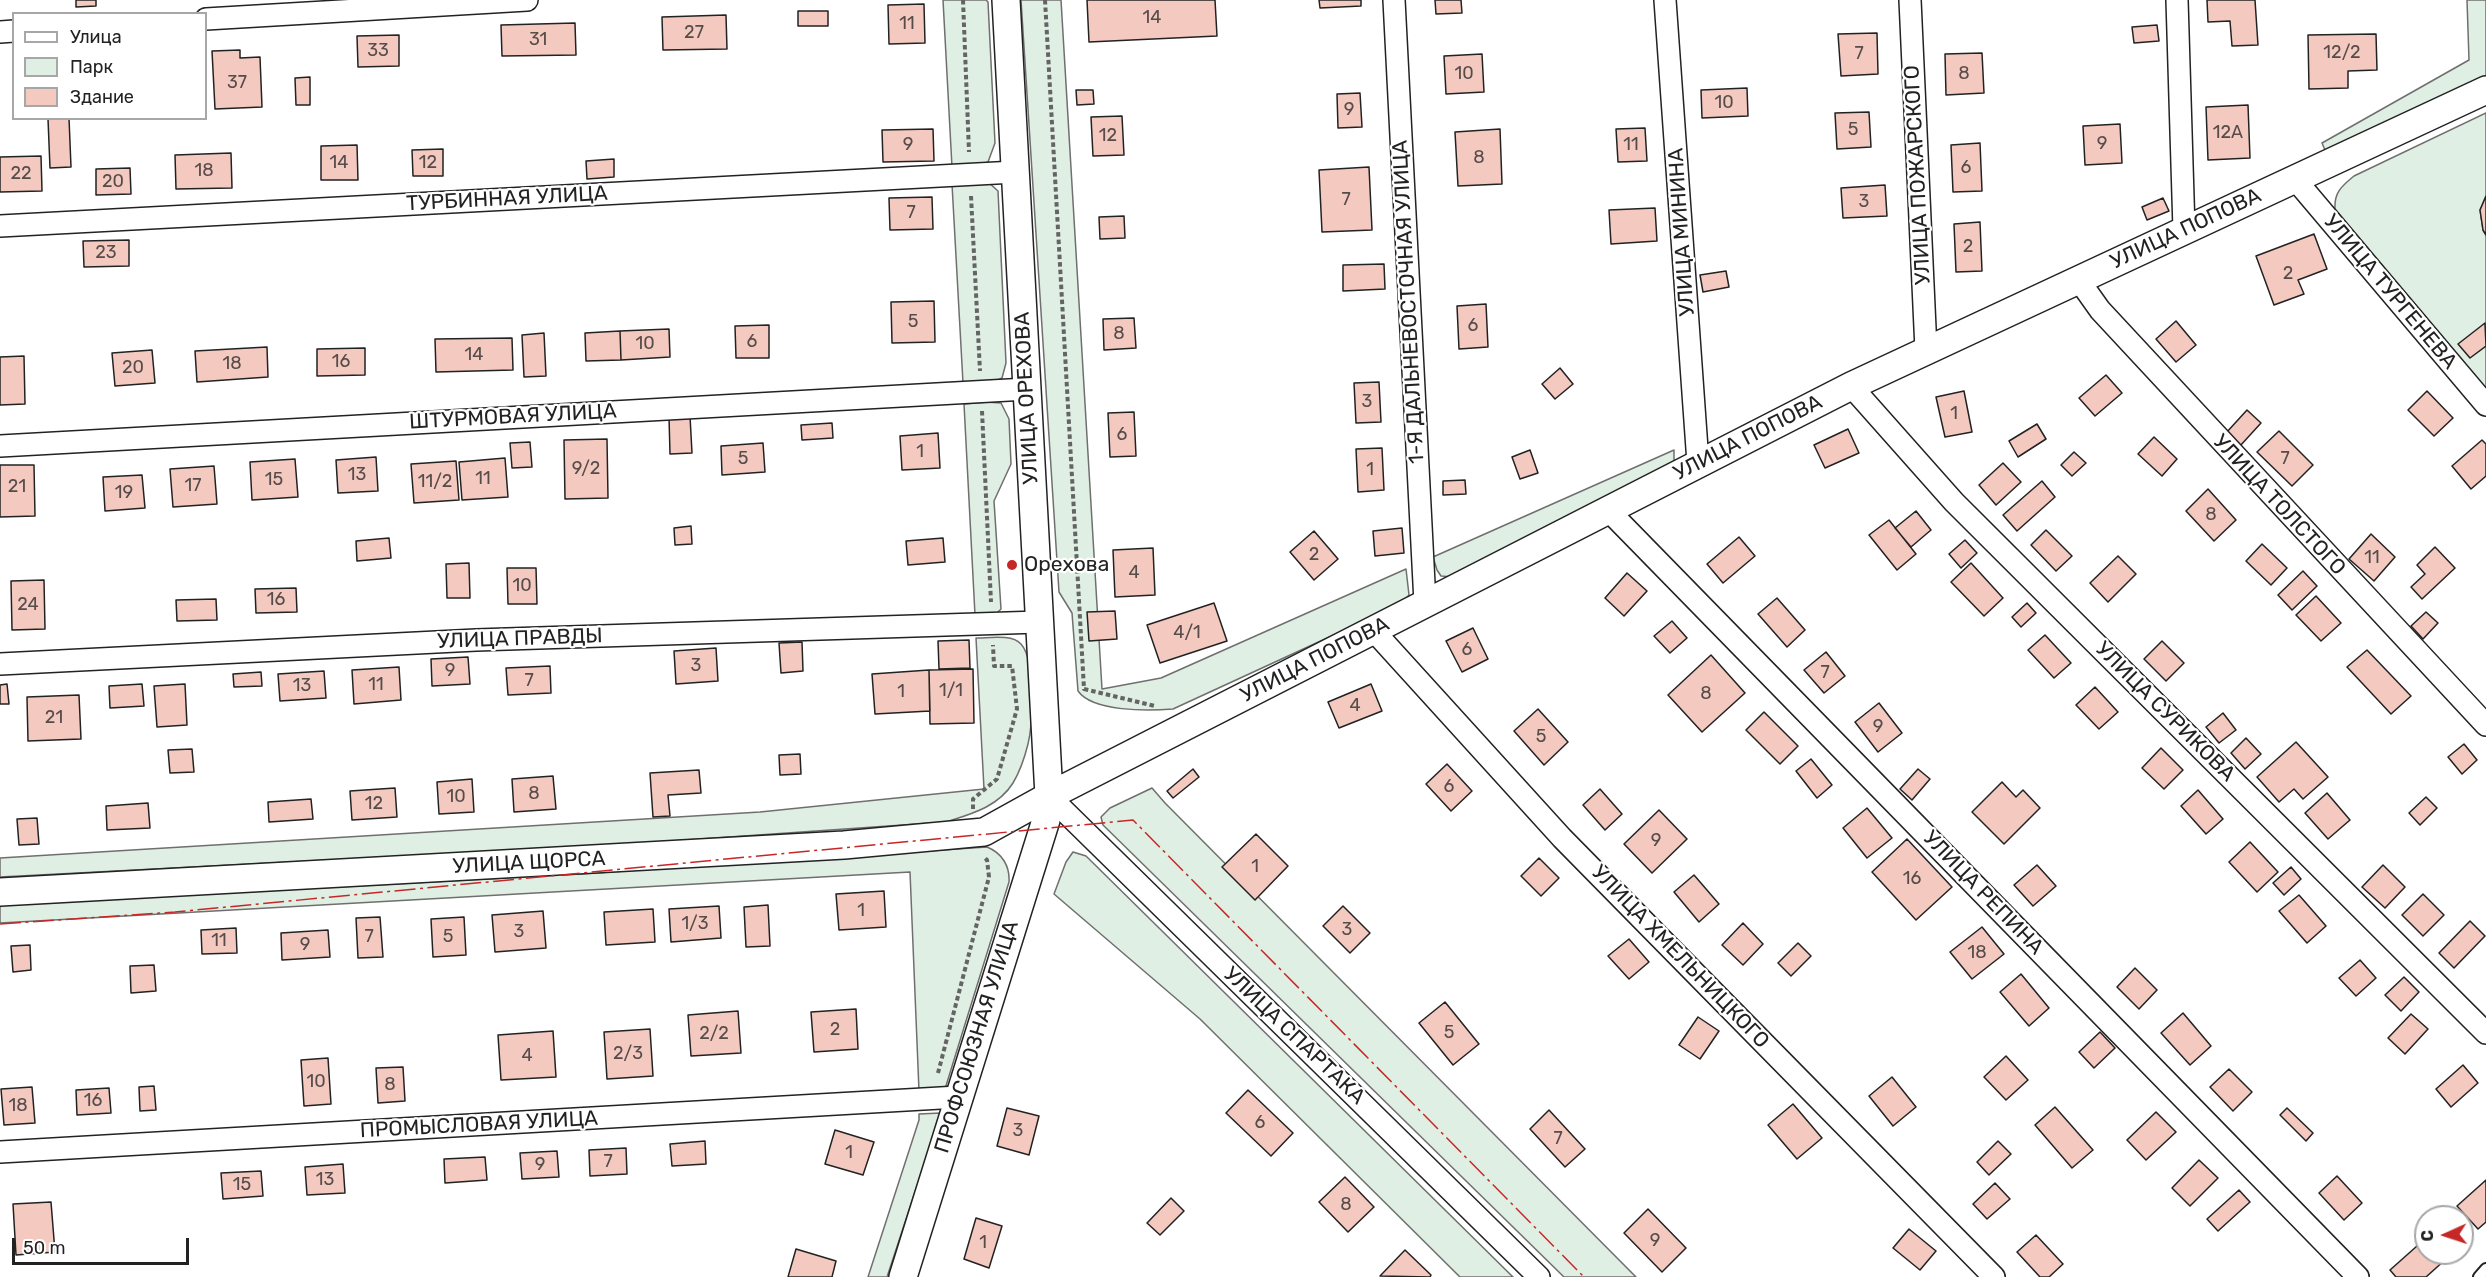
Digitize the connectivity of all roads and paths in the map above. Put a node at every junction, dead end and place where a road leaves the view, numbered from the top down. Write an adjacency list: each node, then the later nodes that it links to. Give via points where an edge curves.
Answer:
1 (527, 0): 9 (street)
2 (963, 0): 13 (path)
3 (1006, 0): 12 (street, УЛИЦА ОРЕХОВА)
4 (1045, 0): 31 (path, via 1084,689)
5 (1394, 0): 26 (street, 1-Я ДАЛЬНЕВОСТОЧНАЯ УЛИЦА)
6 (1665, 0): 24 (street, УЛИЦА МИНИНА)
7 (1910, 0): 18 (street, УЛИЦА ПОЖАРСКОГО)
8 (2177, 0): 16 (street)
9 (317, 6): 10 (street)
10 (207, 19)
11 (2486, 90): 14 (street, УЛИЦА ПОПОВА)
12 (1015, 172): 13 (street, ТУРБИННАЯ УЛИЦА); 20 (street, УЛИЦА ОРЕХОВА)
13 (970, 174): 15 (street, ТУРБИННАЯ УЛИЦА); 21 (path)
14 (2294, 178): 16 (street, УЛИЦА ПОПОВА); 22 (street, УЛИЦА ТУРГЕНЕВА)
15 (0, 226)
16 (2184, 230): 17 (street, УЛИЦА ПОПОВА)
17 (2078, 279): 18 (street, УЛИЦА ПОПОВА); 32 (street, УЛИЦА ТОЛСТОГО, via 2100,310)
18 (1926, 350): 19 (street, УЛИЦА ПОПОВА)
19 (1851, 386): 24 (street, УЛИЦА ПОПОВА); 37 (street, УЛИЦА СУРИКОВА, via 1954,502)
20 (1027, 389): 21 (street, ШТУРМОВАЯ УЛИЦА); 27 (street, УЛИЦА ОРЕХОВА)
21 (981, 392): 23 (street, ШТУРМОВАЯ УЛИЦА); 28 (path)
22 (2486, 405)
23 (0, 446)
24 (1698, 464): 25 (street, УЛИЦА ПОПОВА)
25 (1608, 510): 26 (street, УЛИЦА ПОПОВА); 44 (street, УЛИЦА РЕПИНА)
26 (1425, 603): 29 (street, УЛИЦА ПОПОВА)
27 (1039, 622): 28 (street, УЛИЦА ПРАВДЫ); 33 (street, УЛИЦА ОРЕХОВА)
28 (992, 624): 30 (street, УЛИЦА ПРАВДЫ, via 477,640); 34 (path, via 994,666 1012,666 1017,709 997,779 973,799)
29 (1373, 630): 33 (street, УЛИЦА ПОПОВА); 43 (street, УЛИЦА ХМЕЛЬНИЦКОГО, via 1562,837)
30 (0, 664)
31 (1155, 706)
32 (2486, 725)
33 (1049, 796): 36 (street, УЛИЦА ЩОРСА, via 984,832 844,846); 38 (street, ПРОФСОЮЗНАЯ УЛИЦА, via 1046,820); 42 (street, УЛИЦА СПАРТАКА)
34 (973, 811)
35 (987, 860): 38 (path, via 989,877)
36 (0, 892)
37 (2486, 1033)
38 (944, 1098): 39 (street, ПРОМЫСЛОВАЯ УЛИЦА); 41 (street, ПРОФСОЮЗНАЯ УЛИЦА)
39 (0, 1152)
40 (2486, 1269): 45 (lane)
41 (909, 1273)
42 (1539, 1277)
43 (1994, 1277)
44 (2358, 1277)
45 (2478, 1277)

